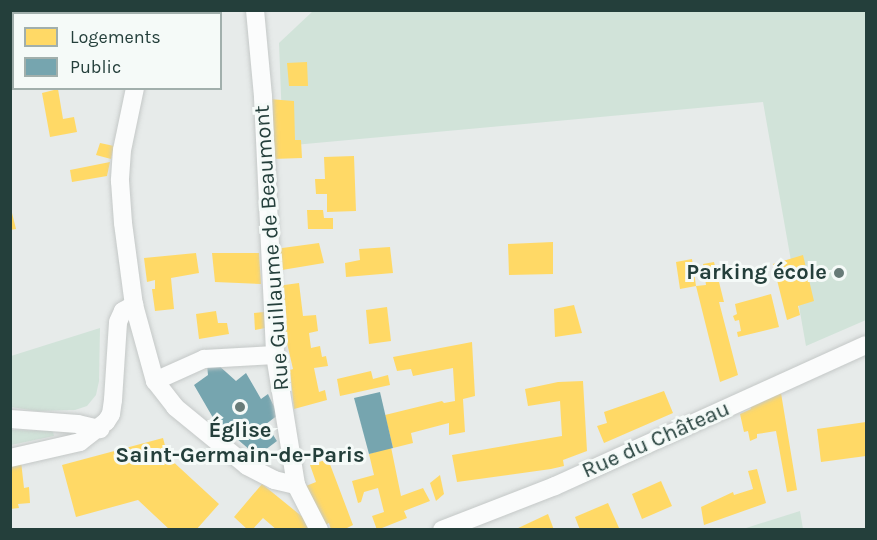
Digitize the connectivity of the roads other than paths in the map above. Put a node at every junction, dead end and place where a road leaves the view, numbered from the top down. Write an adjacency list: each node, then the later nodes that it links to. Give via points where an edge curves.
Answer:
1 (255, 10): 5 (street, Rue Guillaume de Beaumont)
2 (135, 90): 3 (street, via 120,181)
3 (134, 305): 6 (street); 8 (street, via 119,316 111,414)
4 (867, 345): 12 (street, Rue du Château, via 555,486)
5 (275, 355): 6 (street, via 204,359); 10 (street, Rue Guillaume de Beaumont)
6 (156, 381): 10 (street, via 175,407 247,466 274,480)
7 (10, 419): 8 (street)
8 (100, 429): 9 (street, via 80,442)
9 (10, 458)
10 (296, 485): 11 (street, Rue Guillaume de Beaumont)
11 (319, 530)
12 (442, 530)

